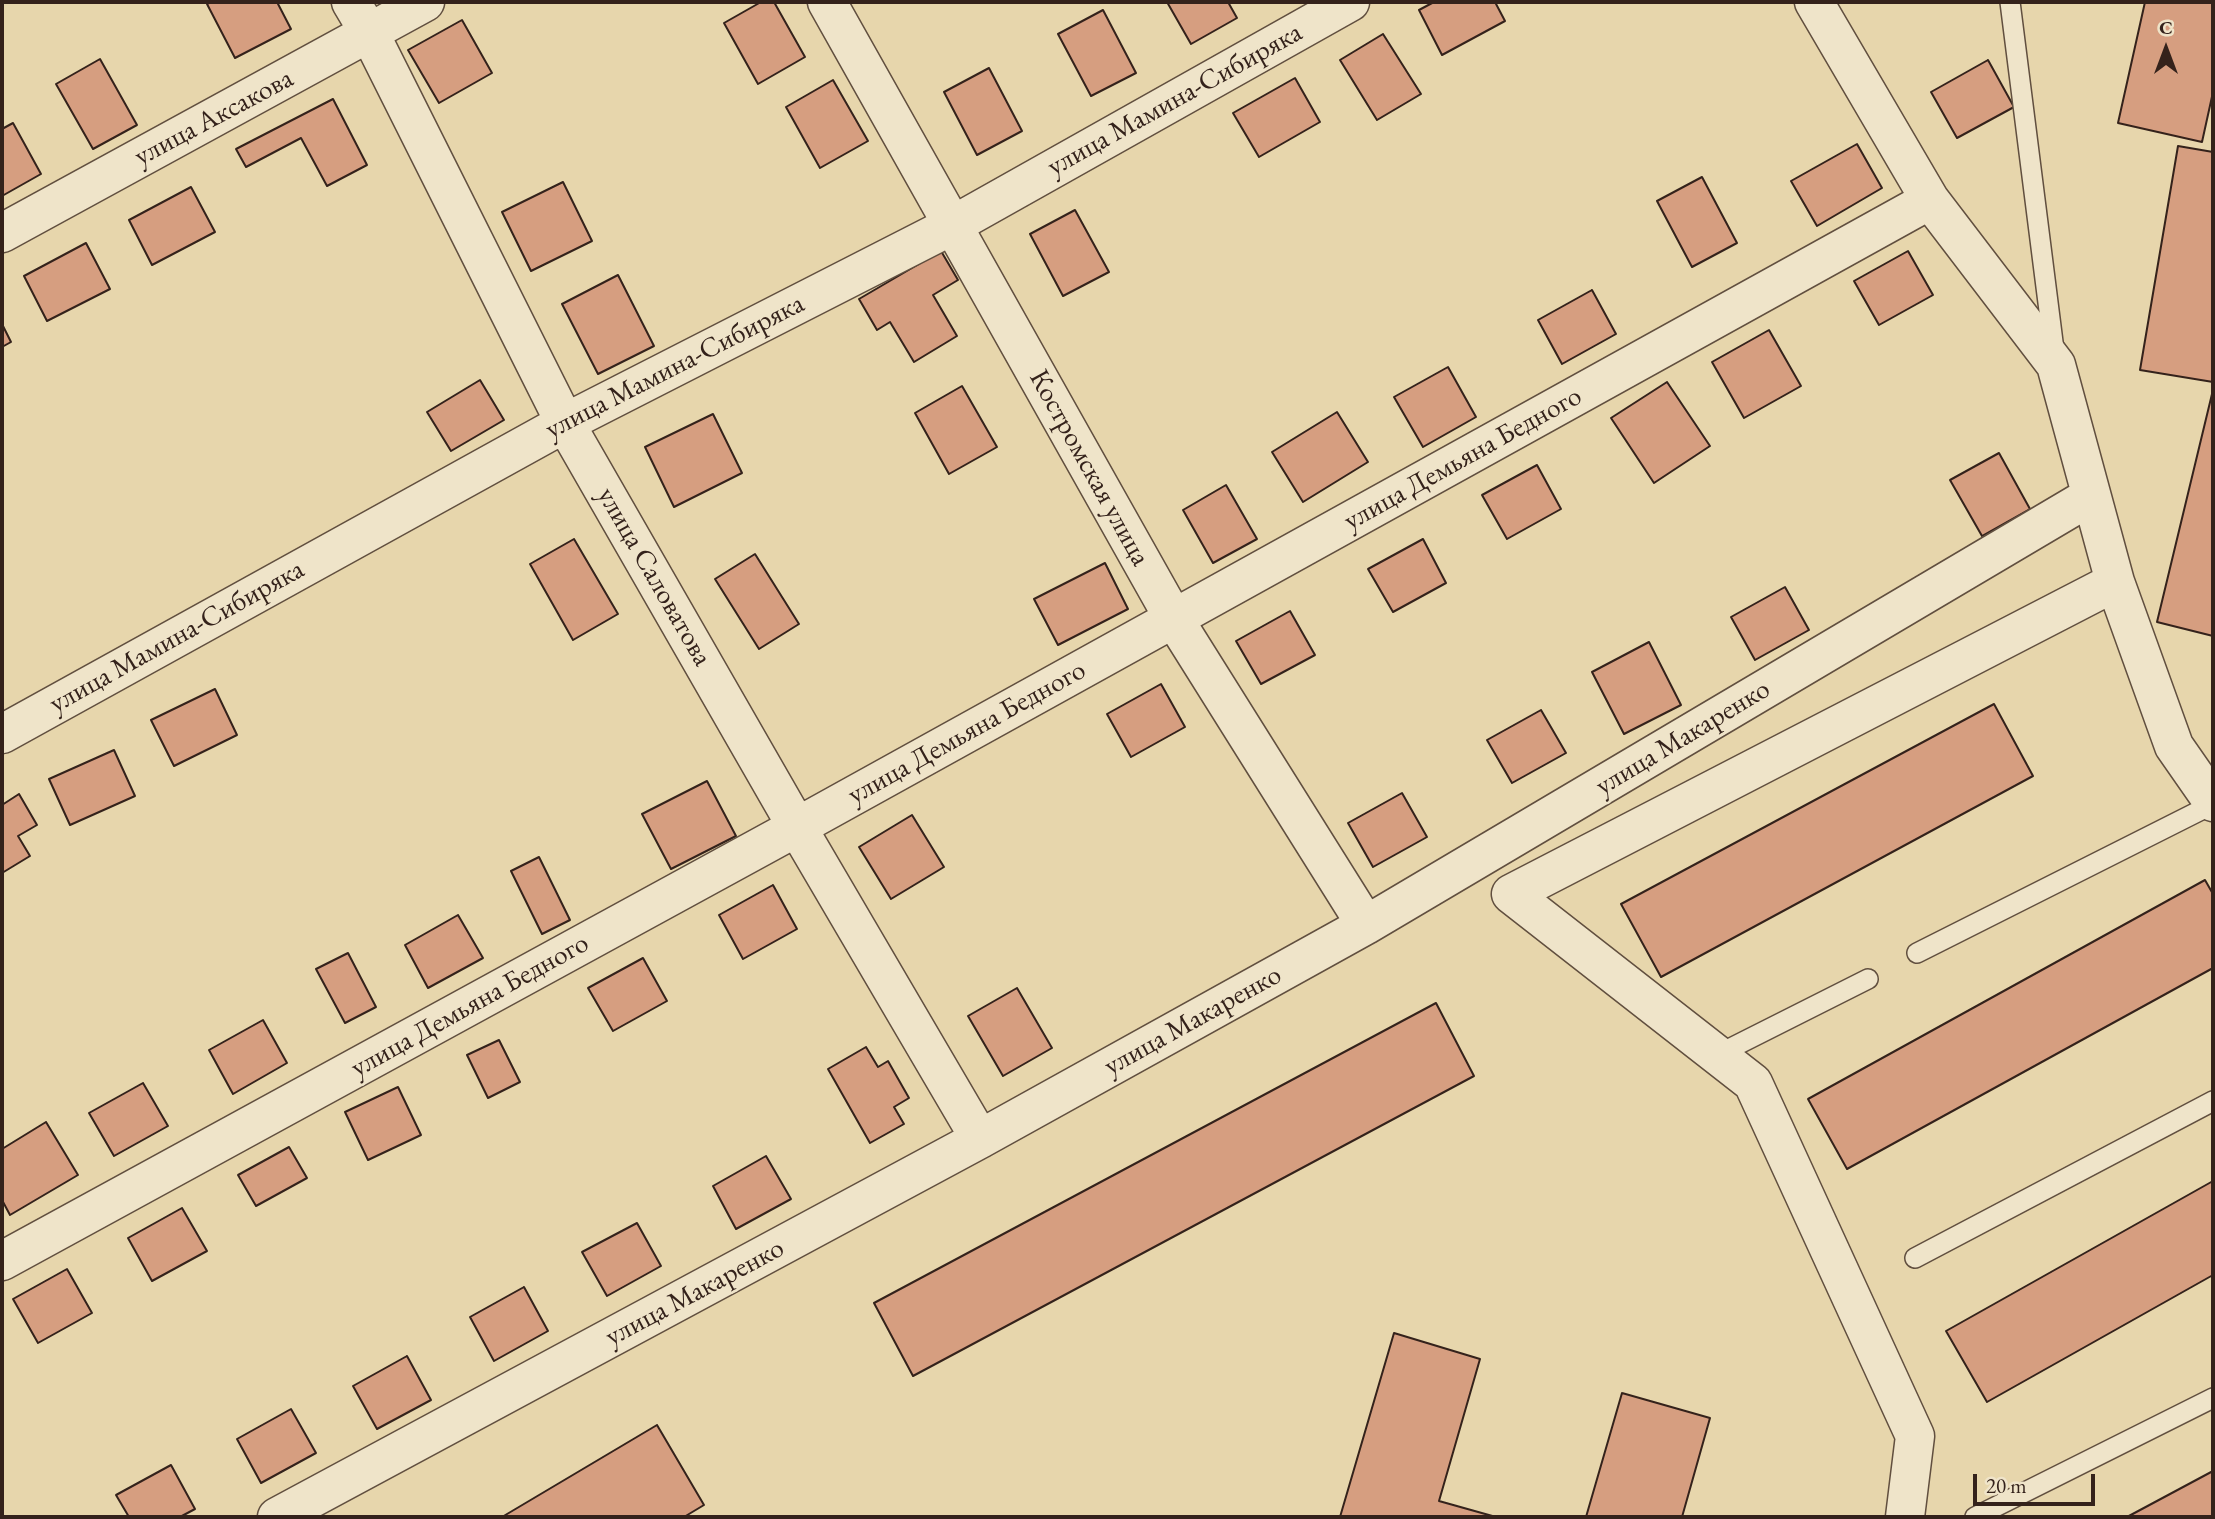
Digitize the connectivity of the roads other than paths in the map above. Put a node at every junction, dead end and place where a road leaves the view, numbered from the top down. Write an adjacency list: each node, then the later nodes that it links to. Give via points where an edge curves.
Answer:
1 (351, 2): 7 (street, улица Саловатова)
2 (425, 2): 7 (street, улица Аксакова)
3 (827, 2): 9 (street, Костромская улица)
4 (1350, 2): 9 (street, улица Мамина-Сибиряка)
5 (1814, 2): 8 (street)
6 (2010, 2): 11 (lane)
7 (370, 34): 10 (street, улица Аксакова); 12 (street, улица Саловатова)
8 (1930, 200): 11 (street); 15 (street, улица Демьяна Бедного)
9 (953, 225): 12 (street, улица Мамина-Сибиряка); 15 (street, Костромская улица)
10 (2, 233)
11 (2056, 365): 13 (street)
12 (565, 422): 16 (street, улица Мамина-Сибиряка); 18 (street, улица Саловатова)
13 (2091, 496): 14 (street); 19 (street, улица Макаренко)
14 (2115, 582): 17 (street, via 2174,746); 22 (street, via 1511,894)
15 (1174, 619): 18 (street, улица Демьяна Бедного); 19 (street, Костромская улица)
16 (2, 734)
17 (2213, 803): 20 (lane)
18 (797, 827): 24 (street, улица Саловатова); 26 (street, улица Демьяна Бедного)
19 (1366, 925): 24 (street, улица Макаренко)
20 (1916, 953)
21 (1868, 979): 22 (lane)
22 (1717, 1055): 29 (street, via 1753,1083 1915,1436)
23 (2213, 1101): 25 (lane)
24 (980, 1139): 28 (street, улица Макаренко)
25 (1915, 1258)
26 (2, 1261)
27 (2213, 1398): 30 (lane)
28 (277, 1517)
29 (1905, 1517)
30 (1975, 1517)

